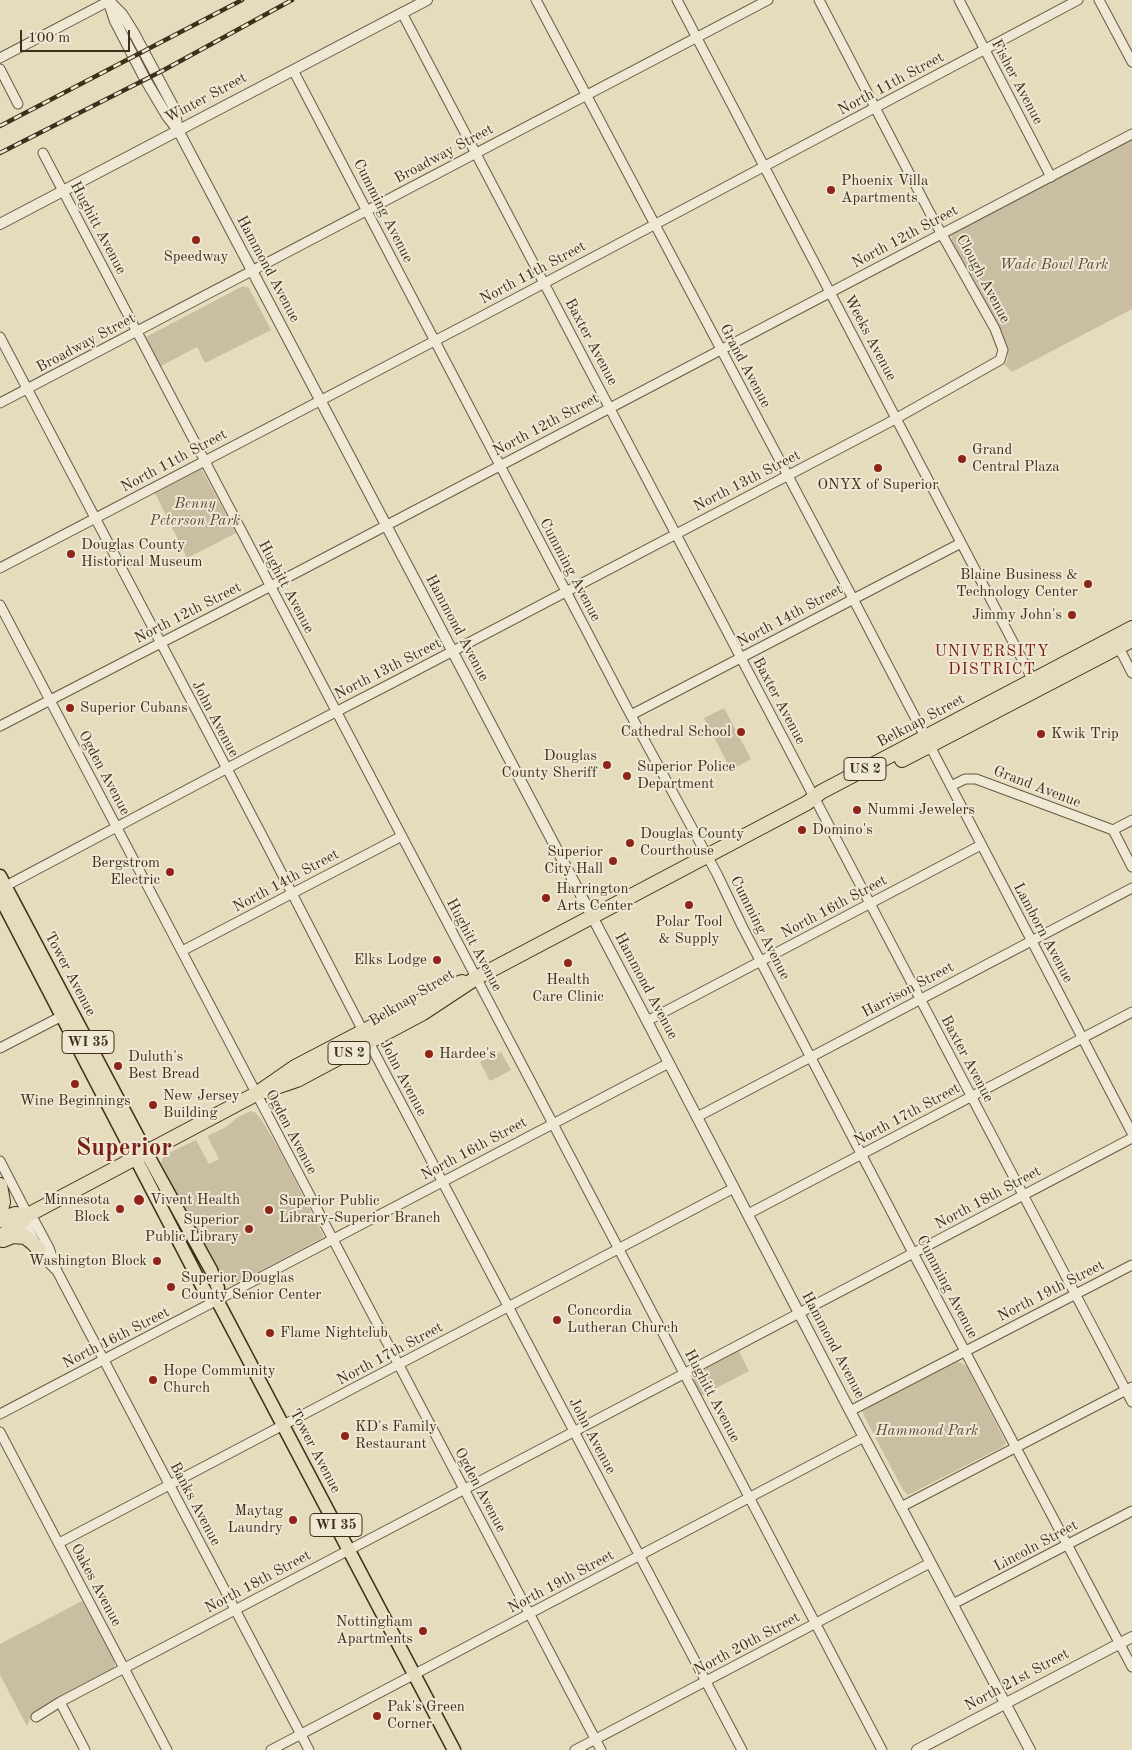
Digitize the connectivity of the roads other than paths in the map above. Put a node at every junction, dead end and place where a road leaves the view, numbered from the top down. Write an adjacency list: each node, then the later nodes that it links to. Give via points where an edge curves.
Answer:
1 (109, 0): 13 (street); 20 (street, Hammond Avenue, via 135,35 174,108)
2 (427, 0): 10 (street, Winter Street)
3 (536, 0): 17 (street, Grand Avenue)
4 (677, 0): 11 (street, Weeks Avenue)
5 (768, 0): 11 (street, Broadway Street)
6 (819, 0): 19 (street, Clough Avenue)
7 (959, 0): 12 (street, Fisher Avenue)
8 (1078, 0): 12 (street, North 11th Street)
9 (1099, 0): 14 (street)
10 (402, 13): 16 (street, Winter Street); 23 (street, Baxter Avenue)
11 (696, 38): 17 (street, Broadway Street); 24 (street, Weeks Avenue)
12 (984, 49): 19 (street, North 11th Street); 25 (street, Fisher Avenue)
13 (0, 58)
14 (1132, 62)
15 (0, 69): 18 (street)
16 (293, 70): 20 (street, Winter Street); 27 (street, Cumming Avenue)
17 (586, 95): 23 (street, Broadway Street); 29 (street, Grand Avenue)
18 (18, 104)
19 (874, 108): 24 (street, North 11th Street); 30 (street, Clough Avenue)
20 (178, 130): 26 (street, Winter Street); 31 (street, Hammond Avenue)
21 (1132, 134): 25 (street, North 12th Street)
22 (43, 153): 26 (street, Hughitt Avenue)
23 (476, 153): 27 (street, Broadway Street); 32 (street, Baxter Avenue)
24 (764, 167): 29 (street, North 11th Street); 33 (street, Weeks Avenue)
25 (1051, 177): 30 (street, North 12th Street)
26 (63, 191): 28 (street, Winter Street); 34 (street, Hughitt Avenue)
27 (366, 210): 31 (street, Broadway Street); 36 (street, Cumming Avenue)
28 (0, 224)
29 (655, 224): 32 (street, North 11th Street); 37 (street, Grand Avenue)
30 (942, 233): 33 (street, North 12th Street); 38 (street, Clough Avenue, via 995,329 1002,350)
31 (252, 271): 34 (street, Broadway Street); 40 (street, Hammond Avenue)
32 (544, 282): 36 (street, North 11th Street); 42 (street, Baxter Avenue)
33 (830, 292): 37 (street, North 12th Street); 43 (street, Weeks Avenue)
34 (137, 332): 39 (street, Broadway Street); 44 (street, Hughitt Avenue)
35 (0, 337): 39 (street, John Avenue)
36 (434, 341): 40 (street, North 11th Street); 45 (street, Cumming Avenue)
37 (720, 349): 42 (street, North 12th Street); 46 (street, Grand Avenue)
38 (1000, 360): 43 (street, North 13th Street)
39 (27, 389): 41 (street, Broadway Street); 47 (street, John Avenue)
40 (320, 400): 44 (street, North 11th Street); 48 (street, Hammond Avenue)
41 (0, 404)
42 (609, 407): 45 (street, North 12th Street); 49 (street, Baxter Avenue)
43 (896, 418): 46 (street, North 13th Street); 50 (street, Weeks Avenue)
44 (204, 460): 47 (street, North 11th Street); 52 (street, Hughitt Avenue)
45 (500, 466): 48 (street, North 12th Street); 53 (street, Cumming Avenue)
46 (788, 476): 49 (street, North 13th Street); 54 (street, Grand Avenue)
47 (94, 518): 51 (street, North 11th Street); 59 (street, John Avenue)
48 (386, 525): 52 (street, North 12th Street); 60 (street, Hammond Avenue)
49 (676, 533): 53 (street, North 13th Street); 61 (street, Baxter Avenue)
50 (961, 543): 54 (street, North 14th Street); 63 (street, Weeks Avenue)
51 (0, 568)
52 (271, 586): 59 (street, North 12th Street); 65 (street, Hughitt Avenue)
53 (566, 592): 60 (street, North 13th Street); 66 (street, Cumming Avenue)
54 (853, 599): 61 (street, North 14th Street); 68 (street, Grand Avenue)
55 (0, 605): 64 (street, Ogden Avenue)
56 (1132, 628): 58 (highway, Belknap Street / US 2)
57 (1132, 640): 58 (highway, Belknap Street / US 2)
58 (1116, 642): 62 (street); 63 (highway, Belknap Street / US 2)
59 (160, 644): 64 (street, North 12th Street); 69 (street, John Avenue)
60 (452, 651): 65 (street, North 13th Street); 83 (street, Hammond Avenue)
61 (741, 657): 66 (street, North 14th Street); 71 (street, Baxter Avenue)
62 (1132, 673)
63 (1036, 685): 68 (highway, Belknap Street / US 2)
64 (50, 700): 67 (street, North 12th Street); 73 (street, Ogden Avenue)
65 (336, 711): 69 (street, North 13th Street); 75 (street, Hughitt Avenue)
66 (631, 715): 77 (street, Cumming Avenue)
67 (0, 726)
68 (927, 741): 70 (street, Lamborn Avenue); 71 (highway, Belknap Street / US 2, via 827,799)
69 (226, 768): 73 (street, North 13th Street); 81 (street, John Avenue)
70 (951, 786): 74 (street, Grand Avenue, via 966,779 976,779); 76 (street, Lamborn Avenue)
71 (812, 801): 77 (highway, Belknap Street / US 2); 82 (street, Baxter Avenue)
72 (1132, 820): 74 (street)
73 (117, 828): 79 (street, North 13th Street); 85 (street, Ogden Avenue)
74 (1113, 830): 78 (street)
75 (402, 836): 81 (street, North 14th Street); 87 (street, Hughitt Avenue)
76 (981, 845): 82 (street, North 16th Street); 84 (street, Lamborn Avenue)
77 (707, 855): 83 (highway, Belknap Street / US 2); 86 (street, Cumming Avenue)
78 (1132, 866)
79 (1, 887): 90 (main road, Tower Avenue / WI 35); 95 (main road, Tower Avenue / WI 35)
80 (1132, 888): 84 (street, Harrison Street)
81 (292, 893): 85 (street, North 14th Street); 92 (street, John Avenue)
82 (870, 903): 86 (street, North 16th Street); 88 (street, Baxter Avenue)
83 (592, 916): 87 (highway, Belknap Street / US 2); 91 (street, Hammond Avenue)
84 (1031, 941): 88 (street, Harrison Street); 93 (street, Lamborn Avenue)
85 (182, 951): 98 (street, Ogden Avenue)
86 (760, 961): 91 (street, North 16th Street); 96 (street, Cumming Avenue)
87 (476, 978): 92 (highway, Belknap Street / US 2, via 434,1007); 101 (street, Hughitt Avenue)
88 (920, 999): 96 (street, Harrison Street); 99 (street, Baxter Avenue)
89 (1132, 1012): 93 (street, North 17th Street)
90 (62, 1016): 94 (street); 95 (main road, via 69,1017); 105 (main road, Tower Avenue / WI 35)
91 (647, 1021): 97 (street, Hammond Avenue)
92 (366, 1036): 98 (highway, Belknap Street / US 2, via 298,1080); 107 (street, John Avenue)
93 (1082, 1038): 99 (street, North 17th Street); 102 (street, Lamborn Avenue)
94 (0, 1048)
95 (91, 1048): 105 (main road, Tower Avenue / WI 35)
96 (810, 1057): 100 (street, Harrison Street); 104 (street, Cumming Avenue)
97 (669, 1062): 100 (street, Hammond Avenue); 101 (street, North 16th Street)
98 (256, 1094): 105 (highway, Belknap Street / US 2); 116 (street, Ogden Avenue)
99 (972, 1096): 104 (street, North 17th Street); 110 (street, Baxter Avenue)
100 (697, 1117): 109 (street, Hammond Avenue)
101 (553, 1123): 107 (street, North 16th Street); 118 (street, Hughitt Avenue)
102 (1132, 1134)
103 (1132, 1138): 110 (street, North 18th Street)
104 (861, 1154): 112 (street, North 17th Street); 120 (street, Cumming Avenue)
105 (141, 1155): 113 (highway, Belknap Street / US 2); 124 (main road, Tower Avenue / WI 35, via 205,1292)
106 (0, 1161): 113 (street, Banks Avenue)
107 (442, 1181): 116 (street, North 16th Street); 125 (street, John Avenue)
108 (0, 1185): 111 (highway, via 3,1200)
109 (734, 1188): 112 (street, Hammond Avenue); 118 (street, North 17th Street)
110 (1024, 1195): 120 (street, North 18th Street); 123 (street, Baxter Avenue)
111 (0, 1214)
112 (748, 1214): 126 (street, Hammond Avenue)
113 (28, 1215): 114 (highway, US 2, via 15,1214); 115 (highway, US 2, via 18,1226); 119 (street, Banks Avenue, via 28,1228); 122 (street, Banks Avenue, via 49,1248)
114 (0, 1220)
115 (0, 1236)
116 (333, 1239): 124 (street, North 16th Street); 129 (street, Ogden Avenue)
117 (0, 1241): 119 (highway, via 13,1236 25,1237)
118 (619, 1249): 125 (street, North 17th Street); 130 (street, Hughitt Avenue)
119 (39, 1250): 122 (street, Banks Avenue)
120 (913, 1253): 126 (street, North 18th Street); 127 (street, Cumming Avenue)
121 (1132, 1265): 123 (street, North 19th Street)
122 (58, 1271): 128 (street, Banks Avenue)
123 (1076, 1294): 127 (street, North 19th Street); 131 (street, Baxter Avenue)
124 (217, 1300): 128 (street, North 16th Street); 135 (main road, Tower Avenue / WI 35)
125 (509, 1307): 129 (street, North 17th Street); 136 (street, John Avenue)
126 (799, 1313): 130 (street, North 18th Street); 133 (street, Hammond Avenue)
127 (966, 1351): 133 (street, North 19th Street); 139 (street, Cumming Avenue)
128 (104, 1359): 134 (street, North 16th Street); 140 (street, Banks Avenue)
129 (398, 1365): 135 (street, North 17th Street); 141 (street, Ogden Avenue)
130 (685, 1374): 136 (street, North 18th Street); 142 (street, Hughitt Avenue)
131 (1129, 1389): 132 (street, Baxter Avenue); 139 (street)
132 (1132, 1402)
133 (850, 1411): 138 (street, Hammond Avenue)
134 (0, 1414)
135 (283, 1425): 140 (street, North 17th Street); 147 (main road, Tower Avenue / WI 35)
136 (574, 1431): 141 (street, North 18th Street); 148 (street, John Avenue)
137 (0, 1432): 145 (street, Oakes Avenue)
138 (864, 1437): 142 (street, North 19th Street); 143 (street, Hammond Avenue)
139 (1016, 1447): 143 (street); 146 (street, Cumming Avenue)
140 (169, 1485): 145 (street, North 17th Street); 151 (street, Banks Avenue)
141 (464, 1489): 147 (street, North 18th Street); 152 (street, Ogden Avenue)
142 (750, 1497): 148 (street, North 19th Street); 153 (street, Hughitt Avenue)
143 (901, 1507): 149 (street, Hammond Avenue)
144 (1132, 1511): 146 (street, Lincoln Street)
145 (59, 1543): 157 (street, Oakes Avenue)
146 (1068, 1545): 150 (street, Lincoln Street); 155 (street, Cumming Avenue)
147 (349, 1550): 151 (street, North 18th Street); 158 (main road, Tower Avenue / WI 35)
148 (640, 1555): 152 (street, North 19th Street); 159 (street, John Avenue)
149 (930, 1563): 150 (street, Hammond Avenue); 153 (street, North 20th Street)
150 (953, 1604): 161 (street, Hammond Avenue)
151 (235, 1610): 157 (street, North 18th Street); 163 (street, Banks Avenue)
152 (530, 1614): 158 (street, North 19th Street); 164 (street, Ogden Avenue)
153 (816, 1624): 159 (street, North 20th Street); 173 (street, Hughitt Avenue)
154 (1132, 1637): 155 (street, North 21st Street)
155 (1120, 1643): 156 (street, Cumming Avenue); 161 (street, North 21st Street)
156 (1132, 1667)
157 (124, 1668): 160 (street, North 18th Street); 166 (street, Oakes Avenue)
158 (414, 1674): 163 (street, North 19th Street); 169 (main road, Tower Avenue / WI 35)
159 (706, 1681): 164 (street, North 20th Street); 172 (street, John Avenue)
160 (60, 1702): 162 (street, North 18th Street); 165 (street)
161 (1006, 1703): 174 (street, North 21st Street); 175 (street, Hammond Avenue)
162 (36, 1717)
163 (301, 1734): 167 (street, North 19th Street); 168 (street, Banks Avenue)
164 (596, 1739): 170 (street, North 20th Street); 171 (street, Ogden Avenue)
165 (85, 1750)
166 (167, 1750)
167 (271, 1750)
168 (309, 1750)
169 (454, 1750)
170 (576, 1750)
171 (602, 1750)
172 (742, 1750)
173 (882, 1750)
174 (917, 1750)
175 (1030, 1750)

